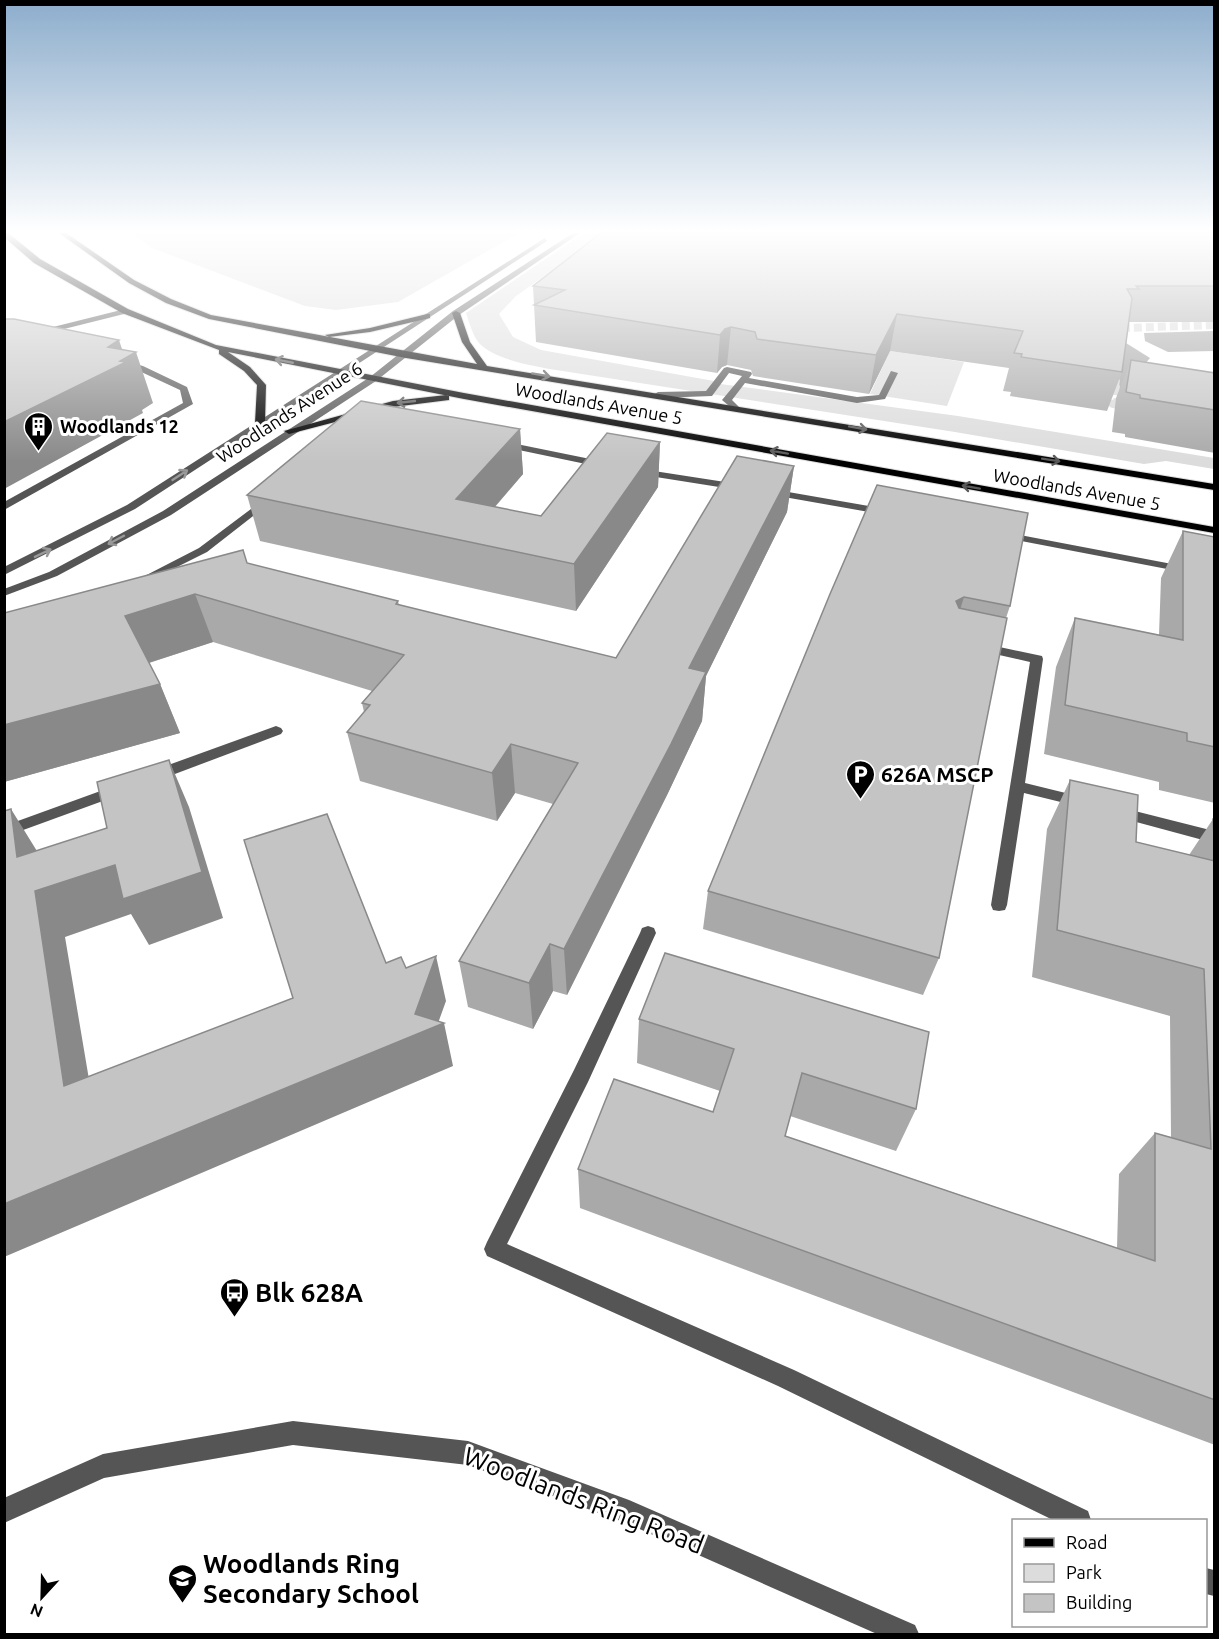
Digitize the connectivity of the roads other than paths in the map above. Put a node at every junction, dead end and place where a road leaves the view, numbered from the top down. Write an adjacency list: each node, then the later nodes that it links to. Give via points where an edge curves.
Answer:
1 (122, 309): 5 (main road, Woodlands Avenue 5)
2 (186, 309): 9 (main road, Woodlands Avenue 5)
3 (437, 309): 7 (street, Woodlands Avenue 6)
4 (461, 309): 6 (street, Woodlands Avenue 6)
5 (125, 311): 8 (street, via 32,335); 10 (main road, Woodlands Avenue 5)
6 (456, 313): 12 (street, Woodlands Avenue 6); 14 (main road, via 466,342)
7 (427, 316): 9 (main road, via 338,335); 11 (street, Woodlands Avenue 6)
8 (4, 324)
9 (299, 335): 11 (main road, Woodlands Avenue 5)
10 (214, 347): 15 (main road, Woodlands Avenue 5, one-way to 10); 22 (main road, via 247,369 262,385)
11 (373, 349): 12 (main road, Woodlands Avenue 5); 15 (street, Woodlands Avenue 6)
12 (406, 355): 14 (main road, Woodlands Avenue 5); 17 (street, Woodlands Avenue 6)
13 (111, 360): 31 (street, via 140,368 184,389 188,404)
14 (483, 366): 19 (main road, Woodlands Avenue 5, one-way to 19)
15 (341, 372): 17 (main road, Woodlands Avenue 5); 22 (street, Woodlands Avenue 6)
16 (894, 373): 18 (street, via 882,398 857,400)
17 (373, 379): 20 (main road, Woodlands Avenue 5); 23 (street, Woodlands Avenue 6)
18 (742, 380): 19 (street, via 748,374 727,370 709,394); 21 (street, via 727,400)
19 (658, 395): 21 (main road, Woodlands Avenue 5)
20 (464, 396): 23 (main road, one-way to 23, via 393,404); 33 (main road, Woodlands Avenue 5, one-way to 20)
21 (735, 408): 27 (main road, Woodlands Avenue 5, one-way to 27)
22 (260, 423): 35 (street, Woodlands Avenue 6, one-way to 22, via 131,507)
23 (289, 431): 38 (street, Woodlands Avenue 6, one-way to 38, via 167,513 53,574)
24 (491, 442): 25 (street)
25 (620, 467)
26 (631, 470): 28 (street)
27 (1215, 487)
28 (748, 488)
29 (760, 490): 32 (street)
30 (276, 494): 37 (street, via 203,550)
31 (4, 507)
32 (900, 515)
33 (1215, 531)
34 (993, 533): 36 (street)
35 (4, 572)
36 (1215, 575)
37 (130, 586)
38 (4, 593)
39 (962, 643): 41 (street, via 1037,659)
40 (276, 731): 42 (street)
41 (1017, 786): 43 (street); 44 (street)
42 (4, 832)
43 (1215, 837)
44 (999, 904)
45 (648, 933): 47 (street, via 494,1249 786,1378)
46 (4, 1511): 48 (street, Woodlands Ring Road, via 103,1466 293,1432 468,1453 629,1512)
47 (1075, 1519)
48 (906, 1635)

